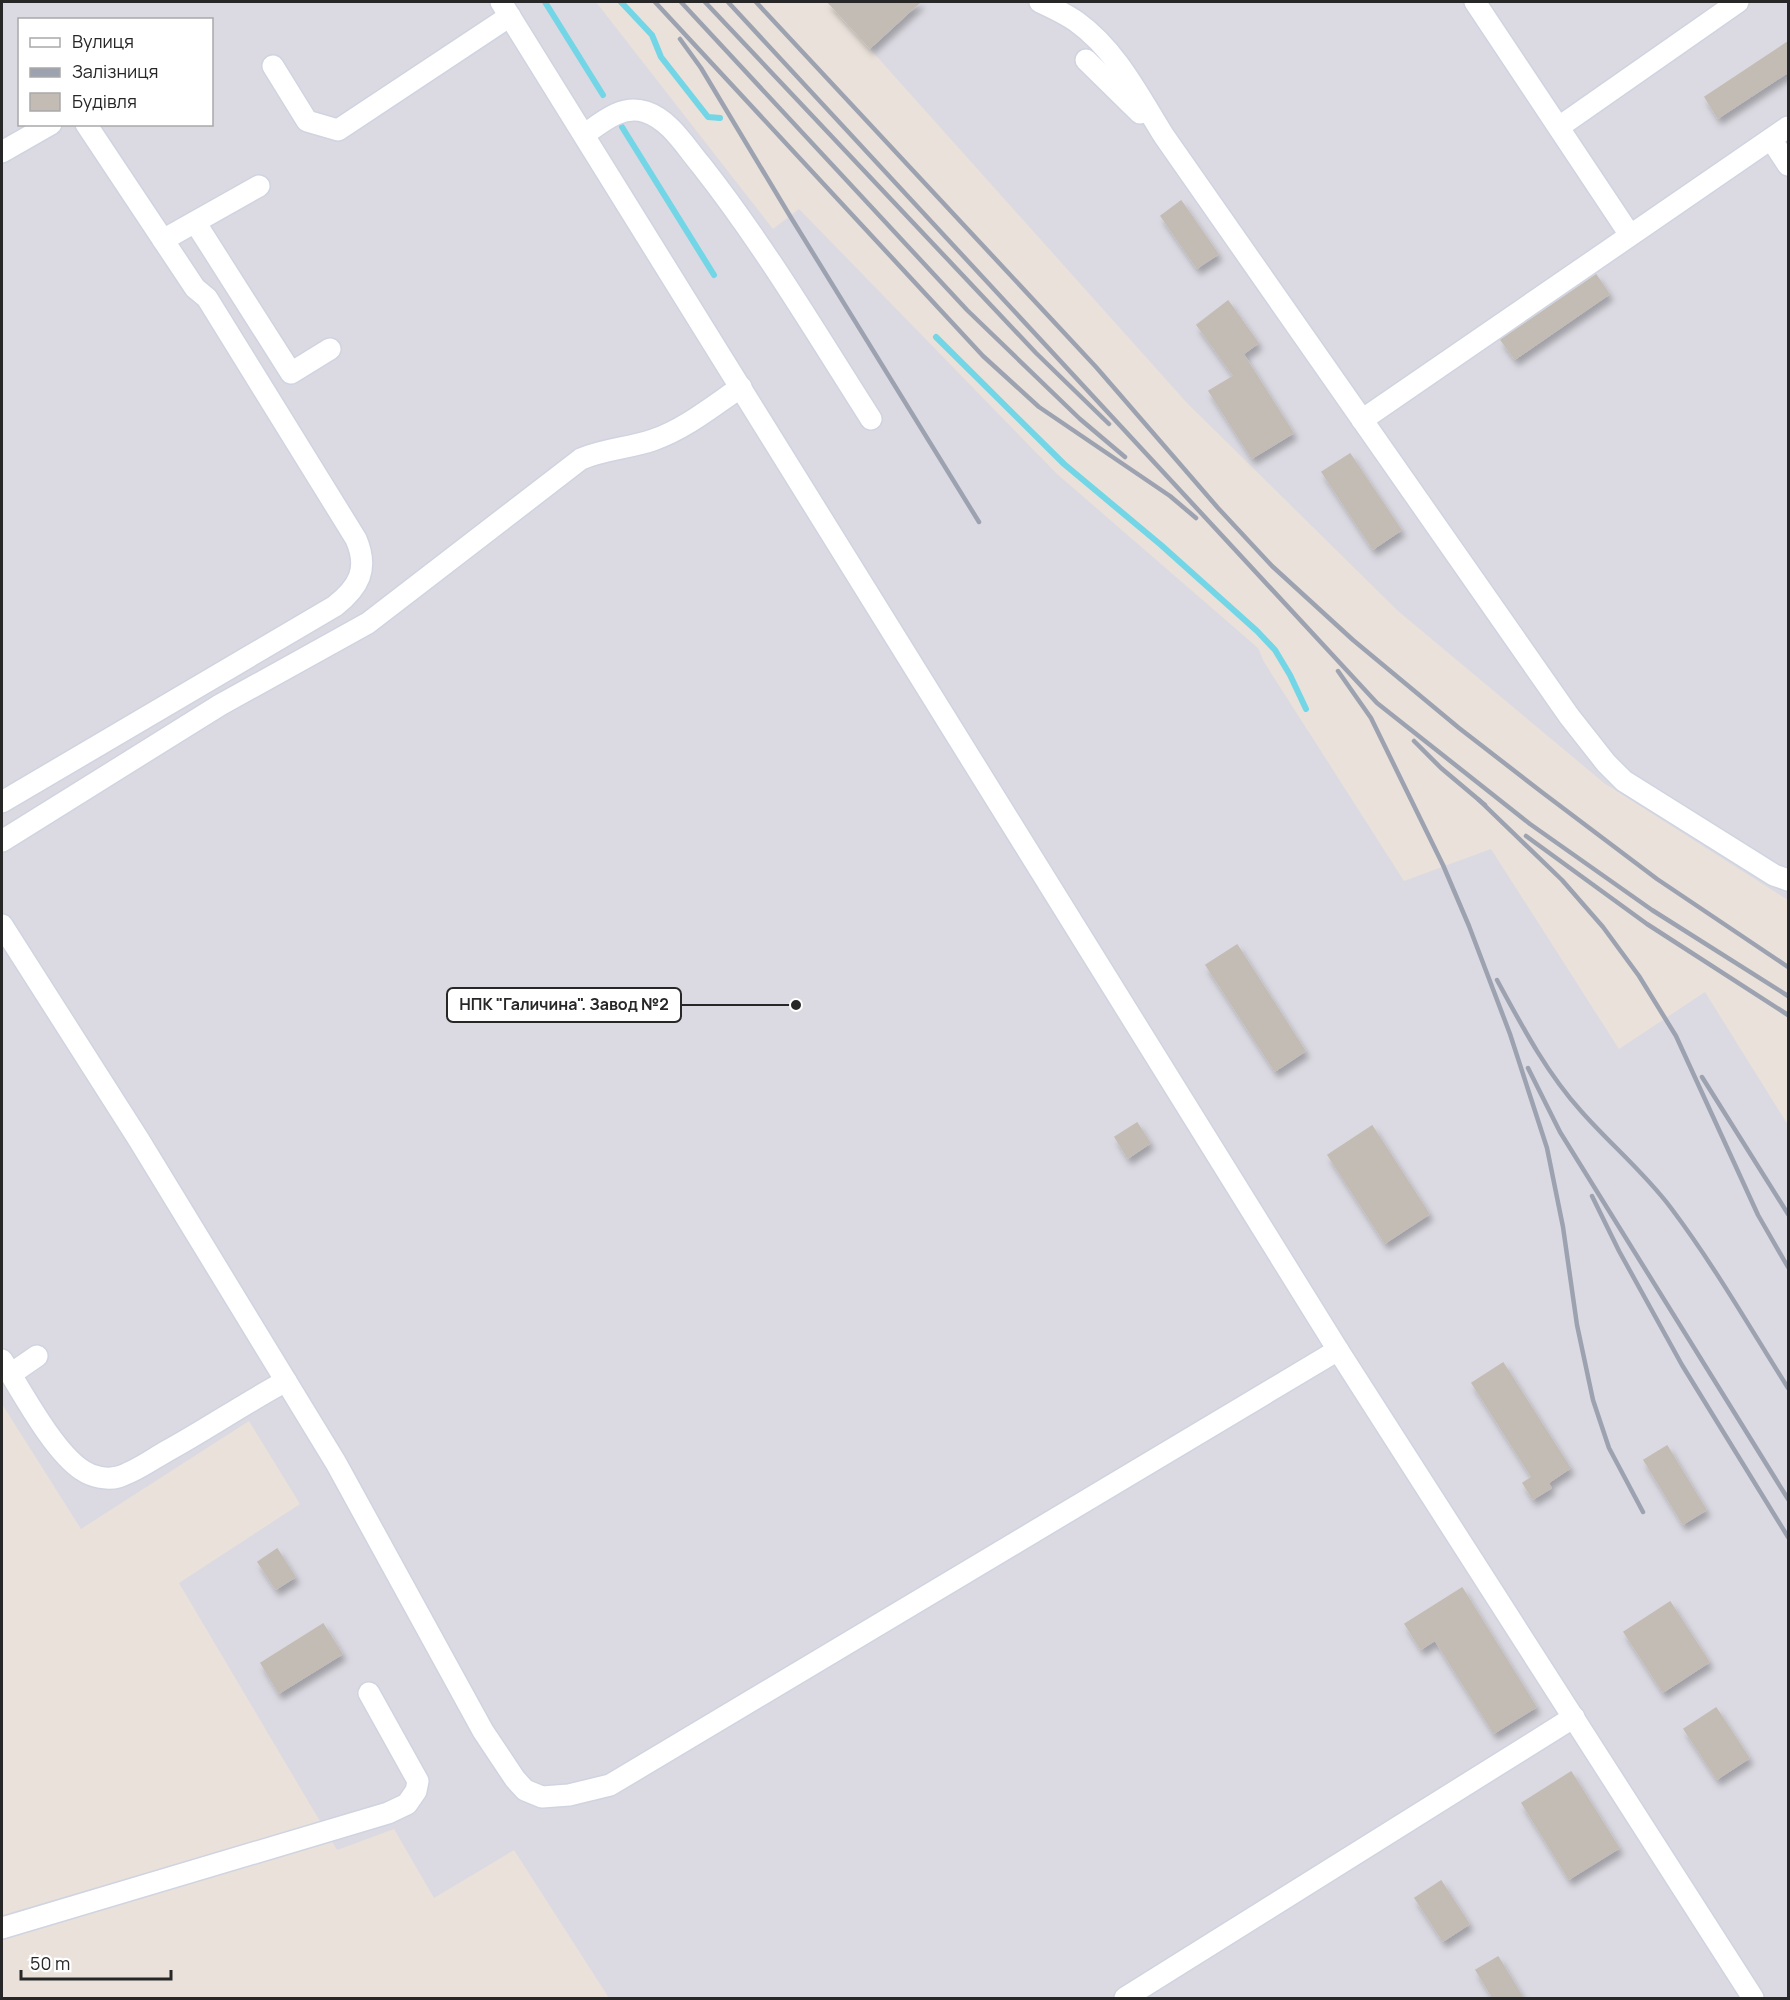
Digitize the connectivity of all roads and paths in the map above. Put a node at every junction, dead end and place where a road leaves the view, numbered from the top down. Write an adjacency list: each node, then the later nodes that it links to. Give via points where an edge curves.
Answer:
1 (1040, 2): 12 (lane, via 1076,21 1097,38 1124,71)
2 (1475, 2): 9 (lane)
3 (1738, 2): 9 (lane)
4 (506, 9): 6 (lane, via 338,130 307,121); 11 (lane)
5 (1086, 60): 12 (lane)
6 (273, 66)
7 (48, 126): 13 (lane)
8 (87, 126): 18 (lane)
9 (1558, 127): 17 (lane)
10 (1780, 133): 14 (lane); 17 (lane)
11 (584, 135): 20 (lane); 21 (lane, via 609,117 636,110 654,115 673,131 762,247)
12 (1164, 136): 22 (lane)
13 (2, 152)
14 (1788, 165)
15 (259, 186): 16 (lane)
16 (195, 222): 18 (lane); 19 (lane, via 291,374)
17 (1630, 235): 22 (lane)
18 (163, 240): 23 (lane, via 195,288 207,298 356,539 361,571 352,590 335,606)
19 (330, 349)
20 (741, 387): 24 (lane, via 668,434 581,459 368,623 220,705); 27 (lane)
21 (871, 419)
22 (1362, 420): 25 (lane, via 1569,716 1606,762 1624,781)
23 (2, 802)
24 (2, 841)
25 (1788, 880)
26 (2, 925): 30 (lane)
27 (1338, 1350): 30 (lane, via 610,1785 542,1797 525,1790 514,1779 483,1731 336,1463); 32 (lane)
28 (37, 1356): 29 (lane)
29 (6, 1367): 30 (lane, via 61,1451 85,1472 108,1478 133,1471)
30 (286, 1381)
31 (369, 1693): 33 (lane, via 418,1781 407,1804 327,1833)
32 (1574, 1717): 34 (lane); 35 (lane)
33 (2, 1928)
34 (1125, 1998)
35 (1753, 1998)

